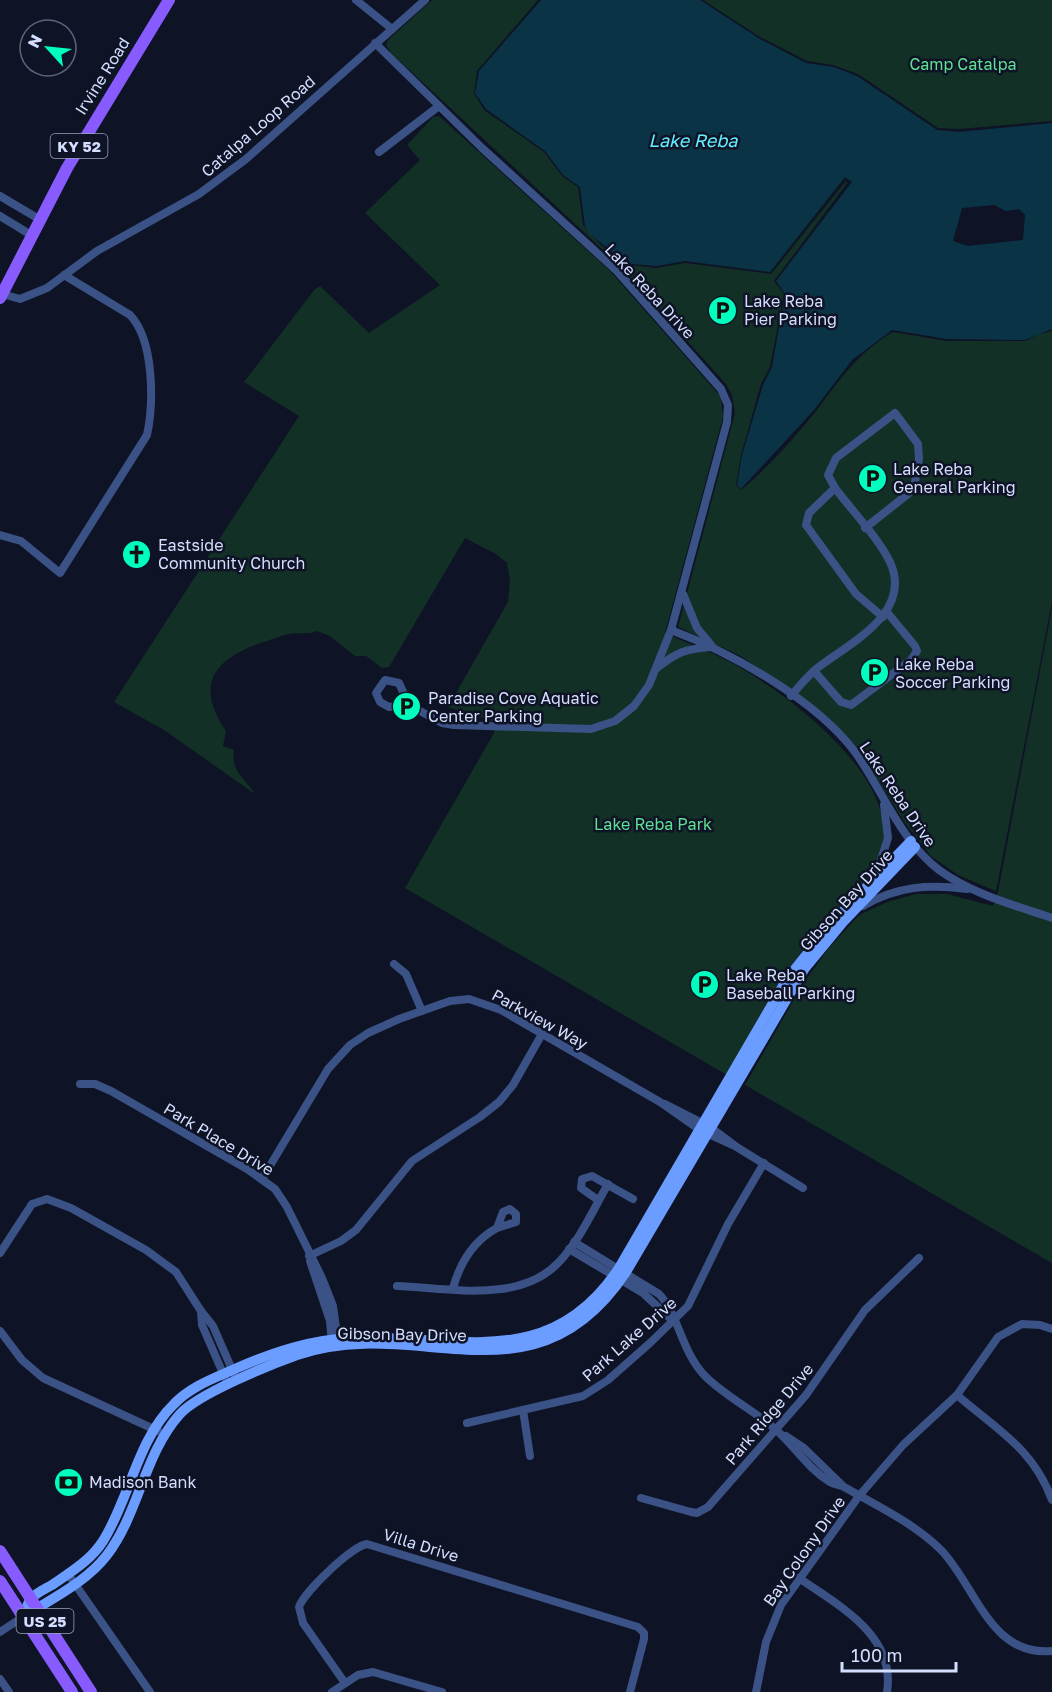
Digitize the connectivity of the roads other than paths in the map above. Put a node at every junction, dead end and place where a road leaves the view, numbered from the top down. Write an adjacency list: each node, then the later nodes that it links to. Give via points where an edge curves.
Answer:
1 (169, 0): 10 (main road, Irvine Road / KY 52, via 84,137)
2 (356, 0): 4 (street)
3 (425, 0): 4 (street, Catalpa Loop Road)
4 (392, 29): 5 (street, Catalpa Loop Road)
5 (375, 43): 6 (street, Lake Reba Drive); 12 (street, Catalpa Loop Road, via 199,194 97,251)
6 (439, 106): 7 (street); 17 (street, Lake Reba Drive, via 617,272 726,397 727,422)
7 (379, 152)
8 (0, 196): 10 (street)
9 (0, 216): 11 (street)
10 (39, 219): 11 (main road, Irvine Road / KY 52)
11 (31, 235): 13 (main road, Irvine Road / KY 52)
12 (64, 275): 13 (street, Catalpa Loop Road, via 30,296); 16 (street, via 137,323 150,377 147,435 60,573 21,541)
13 (1, 296)
14 (835, 488): 15 (street); 15 (street, via 828,475 836,458 895,413 918,444 915,482 908,494); 18 (street, via 809,513 806,525 856,594)
15 (865, 528): 18 (street, via 893,571 894,593)
16 (0, 535)
17 (683, 592): 19 (street, Lake Reba Drive); 20 (street, via 697,628)
18 (884, 614): 22 (street); 22 (street, via 915,646 917,651 912,660 851,705 841,702)
19 (671, 630): 20 (street, Lake Reba Drive); 21 (street, Lake Reba Drive)
20 (713, 647): 21 (street, via 676,653); 23 (street, Lake Reba Drive, via 750,666)
21 (656, 670): 24 (street, Lake Reba Drive, via 628,712 591,729 461,726 442,723)
22 (814, 671): 23 (street)
23 (791, 696): 25 (street, Lake Reba Drive, via 846,742)
24 (409, 705): 24 (street, Lake Reba Drive, via 384,706 377,698 377,688 385,680 394,680)
25 (883, 798): 26 (street, Lake Reba Drive); 27 (street, via 888,838)
26 (913, 844): 27 (street, Gibson Bay Drive); 28 (street, Lake Reba Drive, via 939,869); 29 (street, Gibson Bay Drive)
27 (874, 878): 32 (street, Gibson Bay Drive)
28 (977, 891): 29 (street, via 945,886 911,887); 30 (street, Lake Reba Drive)
29 (854, 911): 32 (street, Gibson Bay Drive)
30 (1052, 918)
31 (394, 964): 33 (street, via 406,974)
32 (802, 966): 36 (street, Gibson Bay Drive)
33 (422, 1011): 34 (street, Parkview Way, via 459,999 479,1001); 38 (street, Parkview Way, via 368,1033 334,1060)
34 (542, 1034): 36 (street, Parkview Way); 47 (street, via 513,1085 498,1102 412,1161 356,1230)
35 (80, 1084): 38 (street, Park Place Drive, via 103,1087)
36 (705, 1129): 37 (street, Parkview Way); 49 (street, Gibson Bay Drive)
37 (764, 1163): 40 (street, Parkview Way); 52 (street, Park Lake Drive, via 728,1224 692,1299)
38 (262, 1179): 47 (street, Park Place Drive, via 281,1198)
39 (608, 1184): 41 (street); 42 (street); 42 (street, via 589,1176 580,1181 584,1191)
40 (803, 1188)
41 (633, 1199)
42 (598, 1200): 44 (street)
43 (496, 1228): 51 (street, via 471,1249)
44 (574, 1242): 45 (street); 49 (street)
45 (569, 1249): 49 (street); 51 (street, via 553,1268 528,1283 497,1289)
46 (0, 1253): 56 (street, via 32,1204 56,1200 168,1265 213,1326)
47 (309, 1256): 55 (street, Park Place Drive, via 333,1306)
48 (919, 1258): 62 (street, Park Ridge Drive, via 865,1310)
49 (620, 1274): 52 (street); 55 (street, Gibson Bay Drive, via 599,1307 579,1324 531,1346 490,1350)
50 (397, 1286): 51 (street)
51 (453, 1288)
52 (674, 1322): 59 (street, Park Lake Drive, via 591,1392); 62 (street, via 703,1373)
53 (1052, 1329): 58 (street, Bay Colony Drive, via 1031,1323 1005,1331)
54 (0, 1331): 61 (street, via 22,1360 43,1378)
55 (335, 1343): 56 (street, Gibson Bay Drive, via 284,1349); 57 (street, Gibson Bay Drive, via 296,1355)
56 (228, 1372): 57 (street); 61 (street, Gibson Bay Drive, via 185,1394)
57 (233, 1383): 63 (street, Gibson Bay Drive, via 190,1405)
58 (957, 1395): 68 (street, Bay Colony Drive, via 898,1450); 70 (street, via 1026,1453 1043,1477)
59 (523, 1410): 60 (street, Park Lake Drive); 64 (street)
60 (467, 1423)
61 (155, 1429): 63 (street); 72 (street, Gibson Bay Drive, via 104,1540 91,1557)
62 (776, 1430): 65 (street); 66 (street); 69 (street, Park Ridge Drive, via 703,1511 691,1512)
63 (165, 1435): 75 (street, Gibson Bay Drive, via 113,1548)
64 (530, 1456)
65 (818, 1461): 66 (street); 67 (street)
66 (812, 1468): 67 (street, via 830,1482)
67 (843, 1486): 68 (street)
68 (859, 1496): 73 (street, Bay Colony Drive); 79 (street, via 935,1544 1003,1636 1029,1649)
69 (641, 1498)
70 (1052, 1500)
71 (0, 1551): 76 (main road, US 25)
72 (68, 1574): 75 (street); 76 (street, Gibson Bay Drive)
73 (799, 1578): 89 (street, Bay Colony Drive, via 770,1629); 90 (street, via 876,1640 887,1665)
74 (0, 1581): 77 (main road, US 25)
75 (75, 1584): 76 (street, Gibson Bay Drive); 85 (street)
76 (34, 1603): 77 (street, Gibson Bay Drive); 84 (main road, US 25)
77 (23, 1617): 78 (street); 83 (main road, US 25)
78 (0, 1632)
79 (1052, 1651)
80 (0, 1679): 82 (street)
81 (345, 1683): 86 (street); 87 (street, via 373,1672); 88 (street, Villa Drive, via 303,1623 299,1607 310,1591 363,1545 372,1544 642,1630 643,1646)
82 (9, 1692)
83 (72, 1692)
84 (91, 1692)
85 (150, 1692)
86 (332, 1692)
87 (442, 1692)
88 (630, 1692)
89 (756, 1692)
90 (887, 1692)

